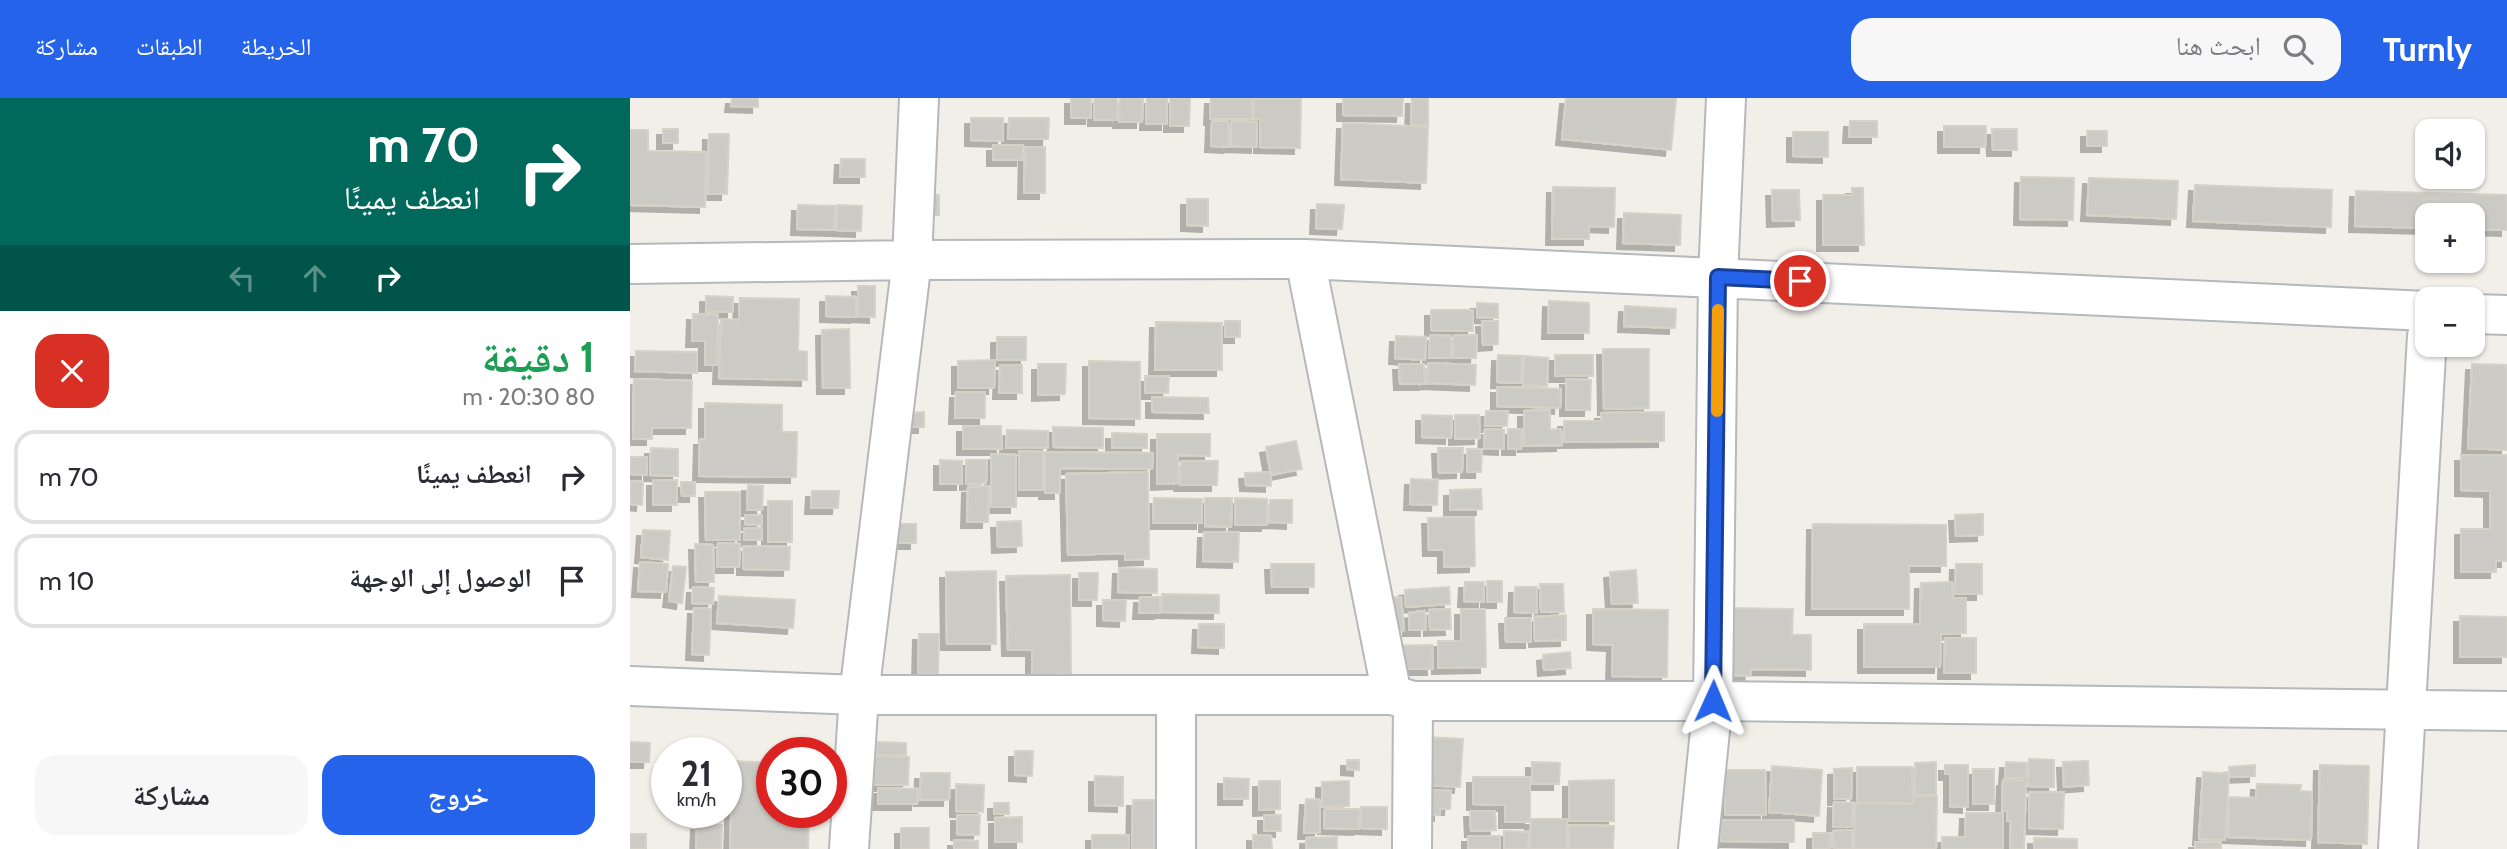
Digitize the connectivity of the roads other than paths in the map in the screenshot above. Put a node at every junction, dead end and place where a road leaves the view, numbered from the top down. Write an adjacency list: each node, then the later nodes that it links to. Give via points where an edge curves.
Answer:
1 (919, 98): 4 (street)
2 (1726, 98): 6 (street)
3 (1305, 259): 4 (street); 6 (street); 14 (street)
4 (912, 260): 5 (street); 12 (street)
5 (630, 264)
6 (1718, 277): 7 (street); 15 (street)
7 (2415, 310)
8 (2485, 314): 9 (street)
9 (2507, 315)
10 (2426, 357): 16 (street)
11 (630, 686): 12 (street)
12 (859, 695): 13 (street); 18 (street)
13 (1176, 696): 14 (street); 19 (street)
14 (1403, 698): 15 (street); 20 (street)
15 (1713, 701): 16 (street); 21 (street)
16 (2406, 710): 17 (street); 22 (street)
17 (2507, 711)
18 (849, 849)
19 (1176, 849)
20 (1412, 849)
21 (1698, 849)
22 (2398, 849)

